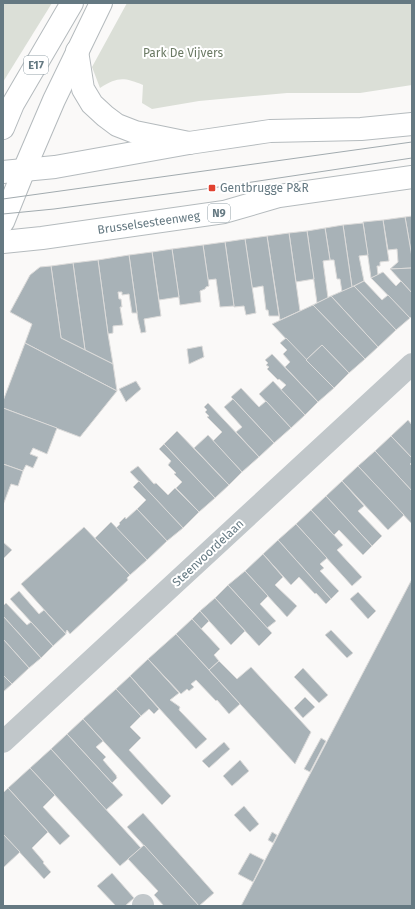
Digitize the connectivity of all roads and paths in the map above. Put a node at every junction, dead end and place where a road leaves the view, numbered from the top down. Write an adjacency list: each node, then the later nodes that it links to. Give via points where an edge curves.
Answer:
1 (72, 3): 5 (main road, E17, via 13,104)
2 (101, 3): 3 (main road)
3 (77, 51): 6 (main road, via 83,89 92,104 105,116 117,125 135,132); 7 (main road)
4 (412, 124): 6 (main road, via 361,129 270,131)
5 (3, 128)
6 (189, 143): 7 (main road, via 55,167)
7 (24, 170): 8 (main road); 10 (main road)
8 (3, 172)
9 (412, 177): 11 (main road, Brusselsesteenweg / N9, via 279,196 224,212)
10 (3, 222)
11 (3, 242)
12 (412, 364): 13 (street, Steenvoordelaan)
13 (3, 742)

